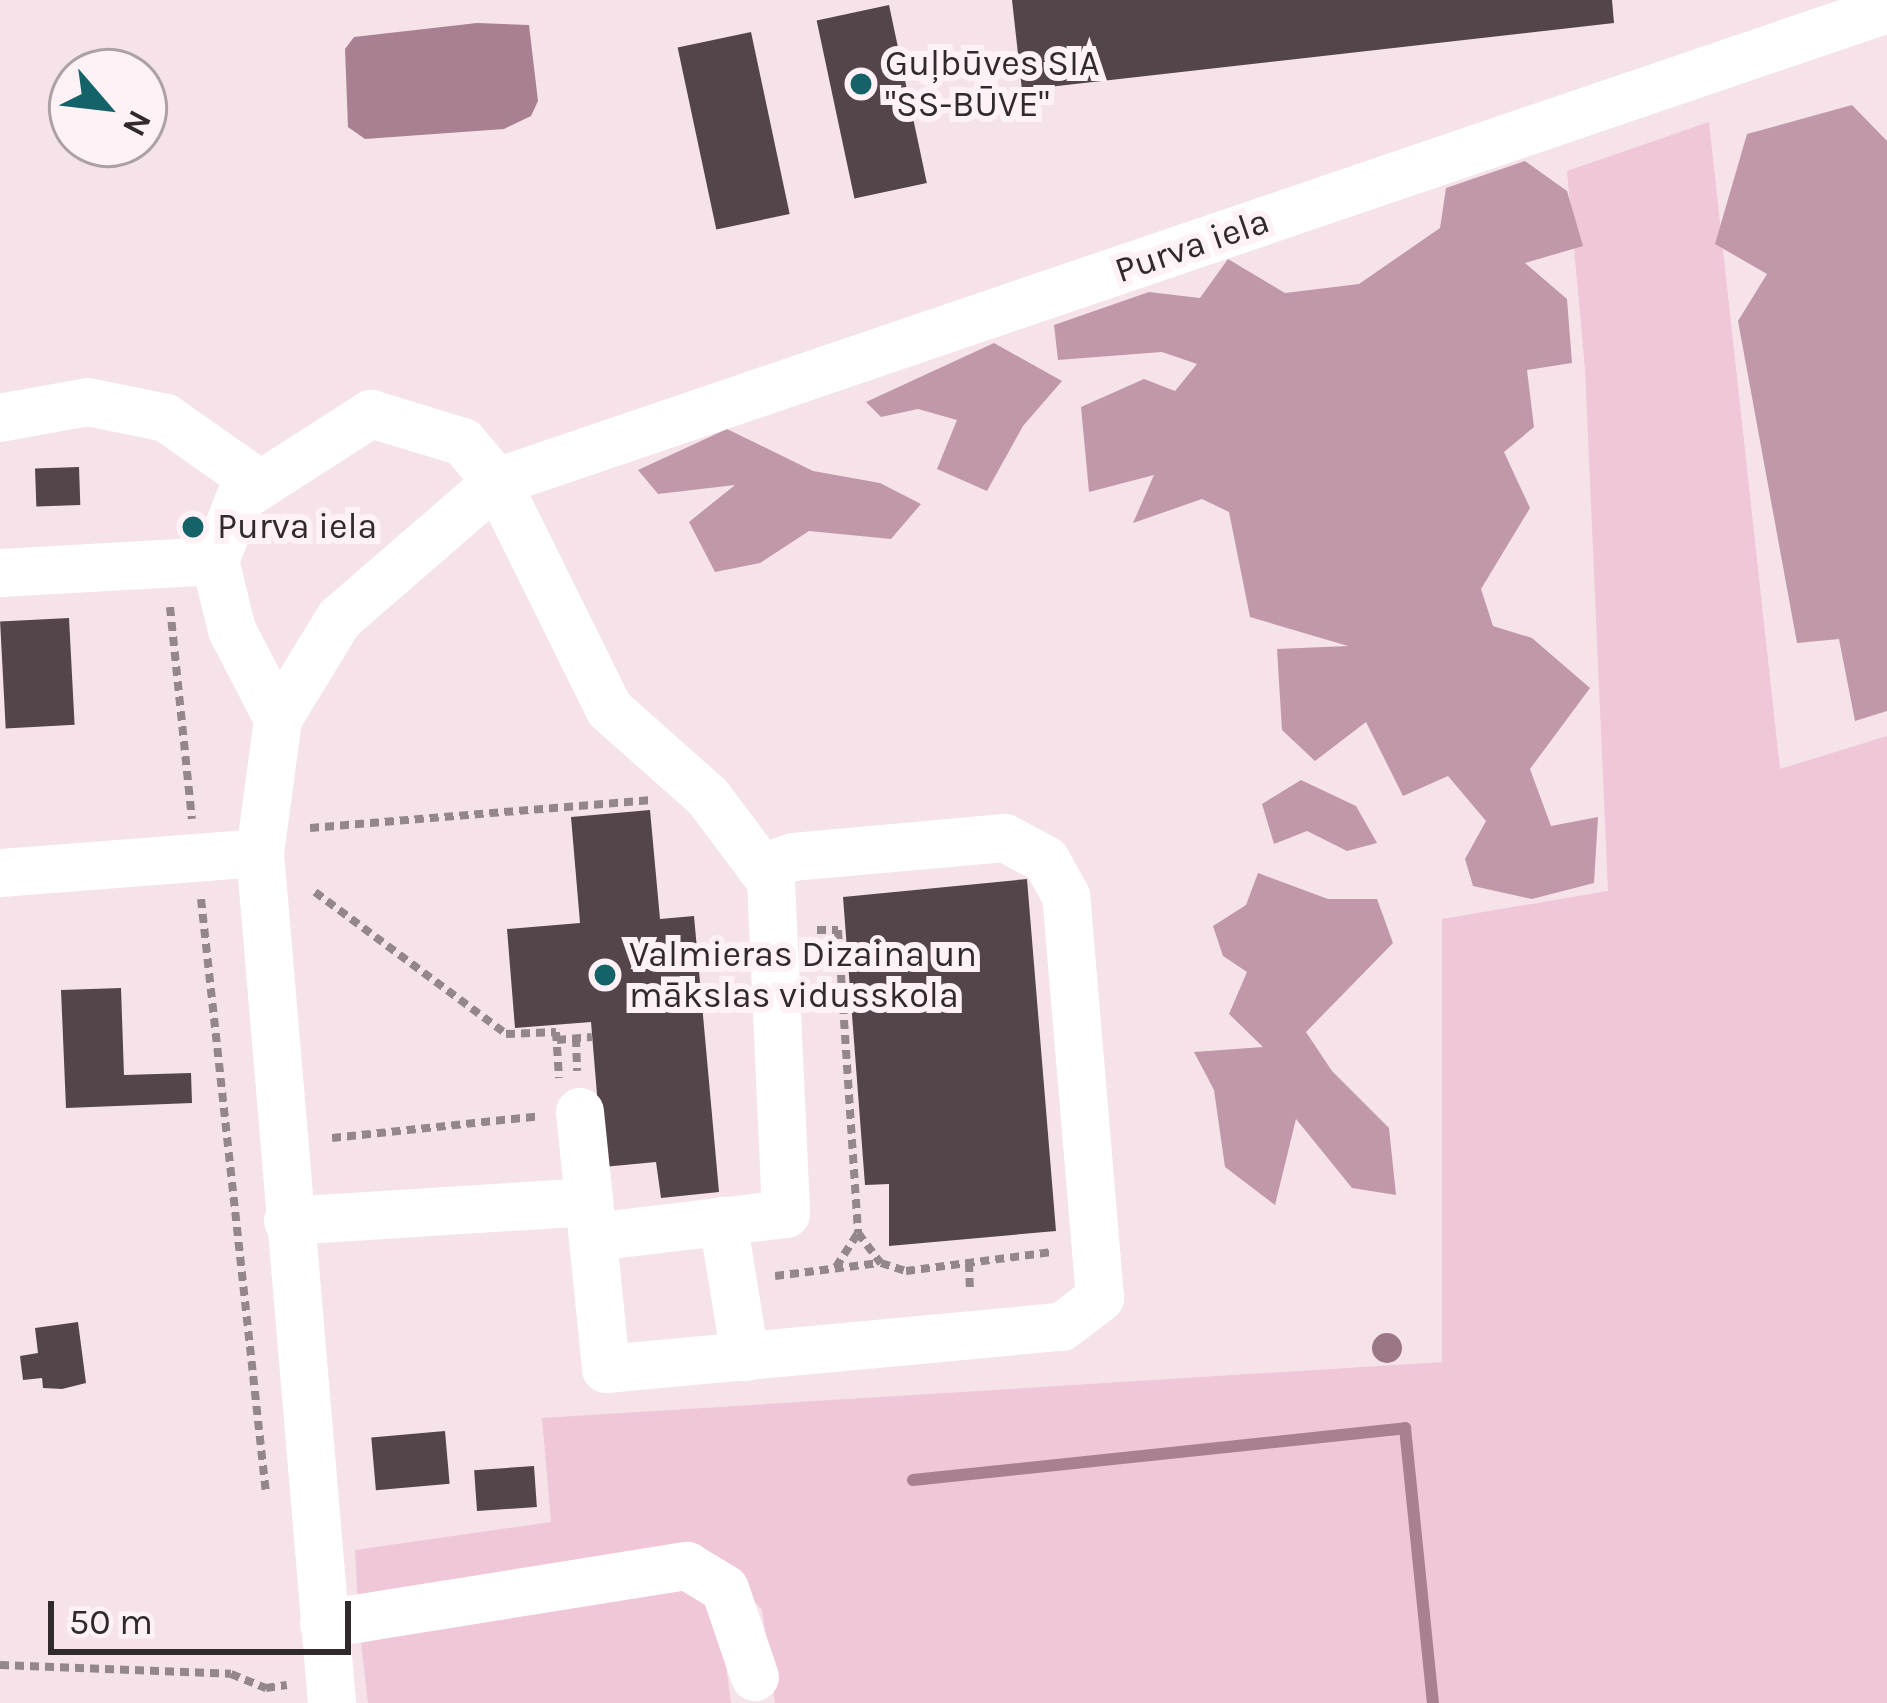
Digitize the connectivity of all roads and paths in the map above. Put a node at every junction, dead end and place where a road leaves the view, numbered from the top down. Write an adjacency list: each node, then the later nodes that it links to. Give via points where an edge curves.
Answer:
1 (1887, 9): 3 (street, Purva iela)
2 (0, 418): 4 (street, via 88,402 166,418)
3 (497, 482): 4 (street, via 463,442 370,414); 8 (street, Purva iela, via 339,619); 9 (street, via 609,710)
4 (261, 484): 5 (street, via 240,498)
5 (214, 561): 6 (street); 8 (street, via 232,630)
6 (0, 573)
7 (168, 590): 10 (path)
8 (278, 719): 12 (street, Purva iela)
9 (708, 797): 11 (path); 13 (street)
10 (192, 820)
11 (310, 828)
12 (260, 853): 14 (street); 23 (street, Purva iela)
13 (761, 868): 17 (street, via 771,881); 30 (street, via 794,857 1005,838 1046,860 1066,896 1100,1298 1062,1327)
14 (0, 873)
15 (199, 880): 31 (path)
16 (315, 892): 19 (path, via 506,1034 556,1032)
17 (773, 930): 24 (street, via 786,1214); 25 (path, via 838,929)
18 (592, 1037): 19 (path)
19 (557, 1040): 20 (path)
20 (570, 1113): 21 (path); 22 (street)
21 (332, 1138)
22 (591, 1220): 23 (street); 24 (street); 30 (street, via 605,1369)
23 (288, 1221): 32 (street, Purva iela)
24 (723, 1221): 29 (street)
25 (858, 1233): 27 (path); 28 (path)
26 (1060, 1244): 27 (path, via 1052,1253 906,1271)
27 (880, 1263): 28 (path)
28 (835, 1269): 29 (path)
29 (733, 1281): 30 (street)
30 (745, 1357)
31 (269, 1519)
32 (324, 1624): 35 (street, via 687,1567 725,1589); 38 (street, Purva iela)
33 (285, 1661): 36 (path)
34 (0, 1664): 36 (path, via 231,1674 266,1688)
35 (754, 1677)
36 (287, 1685): 37 (path)
37 (289, 1703)
38 (332, 1703)

